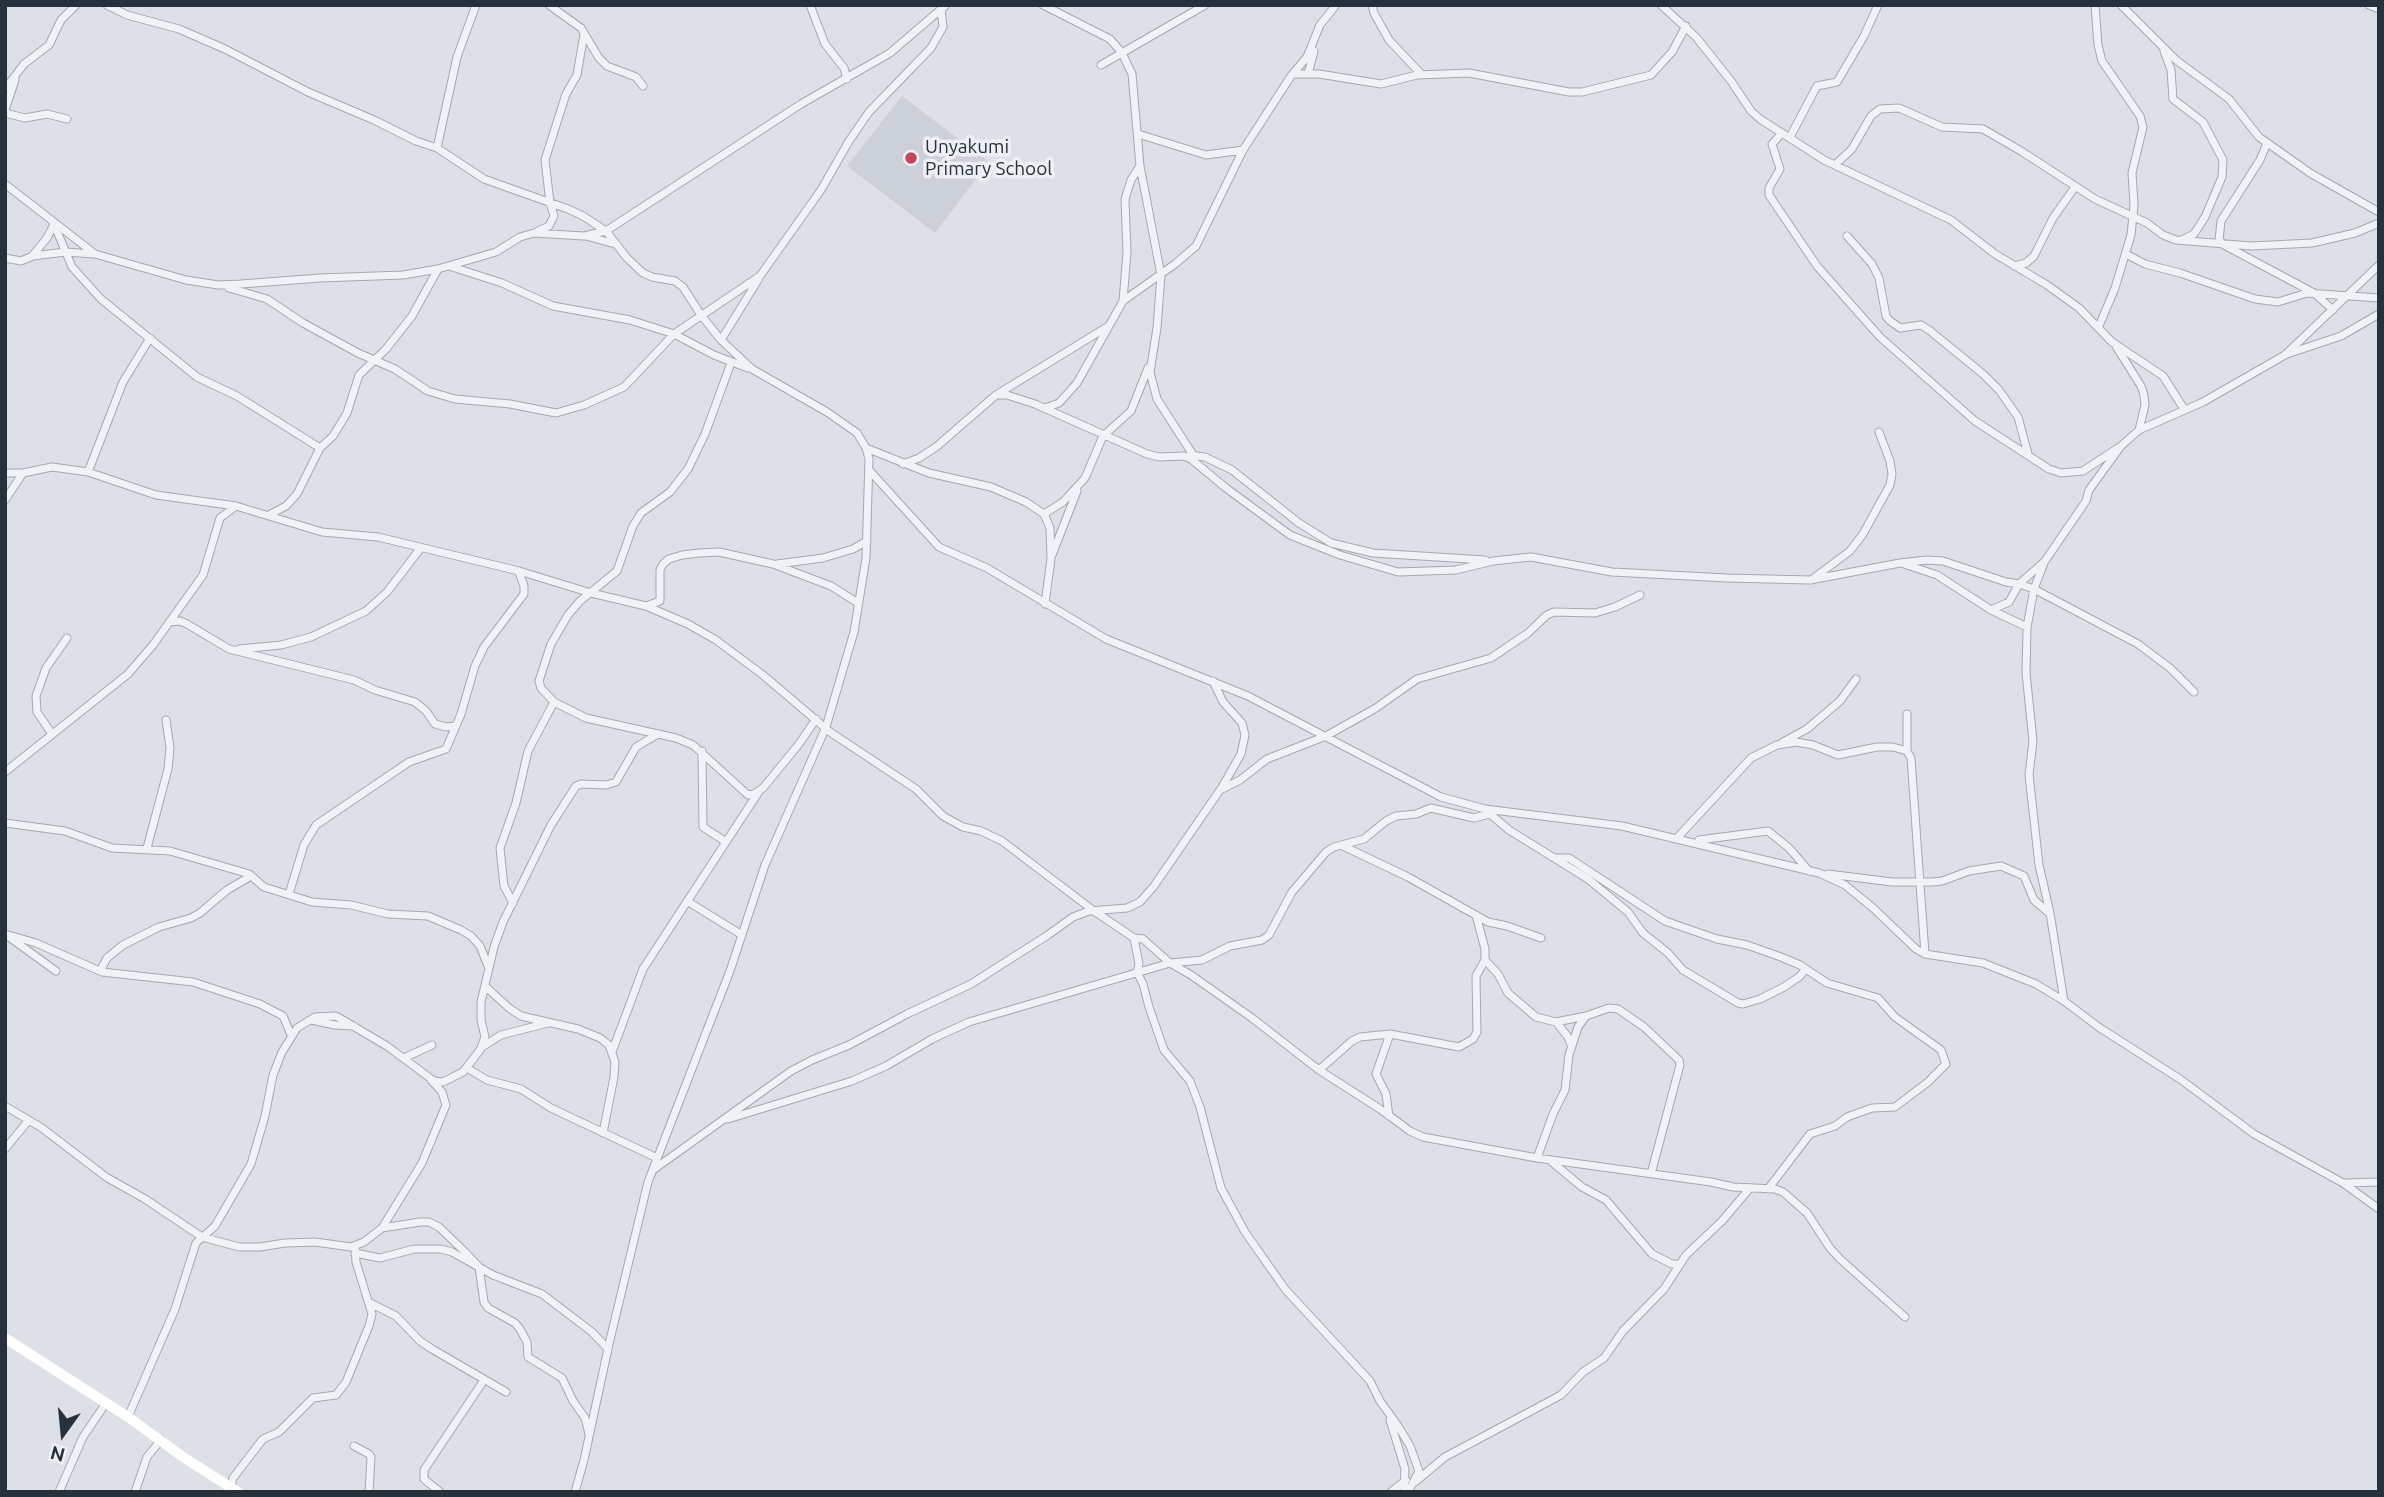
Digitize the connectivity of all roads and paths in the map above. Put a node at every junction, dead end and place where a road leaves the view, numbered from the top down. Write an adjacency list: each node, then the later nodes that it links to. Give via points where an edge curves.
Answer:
1 (76, 5): 28 (street, via 61,20 49,45 30,58)
2 (107, 5): 37 (street, via 207,41 308,92)
3 (476, 5): 37 (street, via 457,57)
4 (549, 5): 18 (street)
5 (810, 5): 29 (street, via 825,44)
6 (1043, 5): 22 (street, via 1110,39)
7 (1205, 5): 20 (street)
8 (1336, 5): 19 (street, via 1320,25)
9 (1372, 5): 27 (street, via 1390,40)
10 (1661, 5): 17 (street)
11 (1878, 5): 35 (street, via 1838,82 1818,86)
12 (2095, 5): 45 (street, via 2102,61 2143,122 2131,183)
13 (2121, 5): 21 (street)
14 (2369, 5): 16 (street)
15 (944, 7): 29 (street, via 890,53); 65 (street, via 943,27 931,48 869,112)
16 (2379, 9)
17 (1686, 26): 27 (street, via 1672,52 1651,75 1582,93 1475,74); 35 (street, via 1751,111)
18 (584, 34): 30 (street, via 607,66 636,77); 43 (street, via 577,75 566,94 545,160)
19 (1315, 41): 25 (street); 26 (street)
20 (1135, 46): 22 (street); 24 (street)
21 (2164, 50): 36 (street, via 2224,94); 52 (street, via 2173,100 2203,122 2223,160 2222,177 2205,217 2194,234)
22 (1122, 53): 23 (street); 24 (street)
23 (1101, 65)
24 (1132, 74): 34 (street)
25 (1293, 74): 26 (street); 38 (street)
26 (1308, 74): 27 (street, via 1381,84)
27 (1422, 75)
28 (16, 76): 31 (street); 32 (street)
29 (847, 79): 48 (street)
30 (643, 86)
31 (5, 89)
32 (5, 111): 33 (street, via 25,118 47,114)
33 (67, 119)
34 (1138, 134): 38 (street, via 1206,155); 40 (street)
35 (1786, 135): 39 (street); 96 (street, via 1772,144 1780,169 1769,195 1816,266 1880,337 1945,396)
36 (2267, 143): 44 (street); 54 (street, via 2221,220 2218,235)
37 (437, 148): 43 (street, via 485,179)
38 (1243, 150): 64 (street, via 1196,246)
39 (1835, 164): 42 (street, via 1852,149 1875,112 1899,108 1942,127 1983,129); 62 (street, via 1951,220)
40 (1140, 166): 64 (street); 70 (street, via 1125,199)
41 (5, 184): 46 (street)
42 (2075, 187): 45 (street); 62 (street, via 2034,256)
43 (550, 203): 48 (street); 49 (street, via 553,221)
44 (2379, 212)
45 (2134, 217): 52 (street); 57 (street)
46 (54, 223): 55 (street); 56 (street); 58 (street)
47 (2379, 223): 54 (street, via 2327,241)
48 (606, 231): 50 (street); 53 (street)
49 (534, 233): 50 (street); 60 (street, via 496,252)
50 (584, 236): 53 (street)
51 (1847, 236): 96 (street, via 1872,264 1889,320 1900,328 1929,330 1983,374 2018,417)
52 (2182, 241): 54 (street)
53 (615, 244): 73 (street, via 643,273 683,287)
54 (2224, 245): 67 (street)
55 (65, 252): 56 (street); 58 (street); 77 (street, via 72,267 101,299)
56 (95, 254): 66 (street, via 165,276)
57 (2126, 254): 67 (street, via 2255,299 2278,302); 75 (street)
58 (33, 256): 59 (street, via 21,261)
59 (5, 258)
60 (449, 265): 63 (street); 76 (street, via 553,306 630,320)
61 (2379, 265): 68 (street)
62 (2013, 266): 75 (street, via 2064,297)
63 (438, 269): 66 (street); 82 (street, via 412,316)
64 (1161, 275): 70 (street); 84 (street)
65 (760, 276): 73 (street); 78 (street)
66 (218, 285): 80 (street, via 267,299)
67 (2314, 293): 68 (street); 71 (street)
68 (2349, 294): 69 (street); 71 (street)
69 (2379, 298)
70 (1123, 301): 74 (street)
71 (2333, 310): 81 (street)
72 (2379, 314): 81 (street, via 2341,337)
73 (701, 315): 76 (street); 78 (street)
74 (1107, 326): 87 (street); 88 (street, via 1077,383 1059,403)
75 (2099, 326): 79 (street)
76 (674, 334): 82 (street, via 624,387 556,413 455,399 428,391); 83 (street)
77 (150, 338): 94 (street, via 197,377 237,396); 100 (street, via 123,382)
78 (721, 340): 85 (street)
79 (2112, 342): 89 (street, via 2162,376); 90 (street, via 2141,386 2145,405)
80 (358, 353): 82 (street); 86 (street)
81 (2285, 355): 89 (street)
82 (373, 359): 86 (street)
83 (731, 363): 85 (street); 119 (street, via 688,468 670,492 641,513 617,571)
84 (1150, 364): 92 (street, via 1131,411); 97 (street, via 1157,398)
85 (752, 369): 95 (street, via 827,412 857,433)
86 (362, 370): 94 (street, via 347,413)
87 (996, 395): 88 (street); 98 (street, via 936,447)
88 (1045, 408): 92 (street)
89 (2184, 409): 90 (street)
90 (2139, 430): 93 (street)
91 (1879, 432): 116 (street, via 1890,461 1890,485 1850,551)
92 (1104, 436): 97 (street, via 1158,457); 103 (street)
93 (2121, 446): 96 (street, via 2091,468 2070,473 2049,469); 112 (street)
94 (320, 448): 107 (street, via 297,494)
95 (866, 448): 98 (street); 99 (street)
96 (2028, 455)
97 (1188, 456): 111 (street, via 1205,457 1232,470 1331,543 1373,553); 111 (street, via 1290,535 1340,555 1398,572 1456,570)
98 (902, 464): 106 (street, via 991,487)
99 (869, 470): 108 (street); 122 (street, via 936,545 987,568)
100 (88, 472): 102 (street, via 52,467); 105 (street, via 156,495)
101 (5, 473): 102 (street)
102 (23, 473): 104 (street)
103 (1080, 484): 106 (street); 110 (street)
104 (5, 500)
105 (236, 506): 107 (street); 125 (street, via 220,518 203,575)
106 (1044, 514): 110 (street, via 1050,528)
107 (269, 515): 109 (street, via 322,532 378,537)
108 (867, 541): 114 (street, via 823,558); 121 (street)
109 (419, 549): 115 (street); 128 (street, via 387,592 354,617 281,645)
110 (1051, 559): 122 (street)
111 (1493, 561): 116 (street, via 1531,557 1612,572)
112 (2045, 561): 117 (street); 118 (street)
113 (1900, 563): 116 (street); 117 (street, via 1943,561); 124 (street, via 1937,575)
114 (773, 564): 121 (street, via 831,586); 123 (street, via 719,552 682,555 660,570 660,601)
115 (519, 572): 119 (street); 136 (street, via 524,594 484,648)
116 (1810, 580)
117 (2019, 583): 118 (street); 124 (street, via 2009,602)
118 (2034, 589): 126 (street); 131 (street, via 2138,644)
119 (591, 593): 123 (street); 132 (street, via 568,615 545,660 539,681)
120 (1640, 595): 140 (street, via 1595,612 1547,615 1491,658 1417,679)
121 (858, 603): 137 (street, via 854,632)
122 (1045, 604): 130 (street, via 1106,639)
123 (646, 606): 134 (street, via 716,640)
124 (1991, 610): 126 (street)
125 (170, 622): 128 (street, via 187,624); 138 (street, via 128,674)
126 (2027, 627): 163 (street, via 2033,741 2029,785)
127 (67, 638): 138 (street, via 46,668 36,696 37,712)
128 (229, 649): 136 (street, via 354,680 415,702 440,727)
129 (1856, 679): 141 (street, via 1840,701 1815,722)
130 (1212, 680): 140 (street); 145 (street, via 1223,702 1242,723 1245,736 1241,754)
131 (2194, 692)
132 (554, 702): 139 (street, via 586,718); 161 (street, via 528,751 500,848 503,886)
133 (1907, 714): 143 (street)
134 (816, 719): 137 (street); 146 (street)
135 (166, 720): 153 (street, via 168,769)
136 (455, 726): 159 (street, via 444,750 409,762 316,825 304,845)
137 (825, 727): 162 (street, via 916,789 953,823 1002,841); 166 (street, via 765,864)
138 (52, 734): 144 (street)
139 (658, 734): 142 (street); 161 (street, via 636,747 616,782 576,786 551,825)
140 (1326, 736): 145 (street, via 1278,753); 147 (street, via 1441,797)
141 (1777, 745): 143 (street, via 1805,743 1839,755 1877,747); 149 (street, via 1751,758)
142 (702, 751): 146 (street, via 739,789 748,795); 151 (street, via 703,827)
143 (1907, 751): 158 (street)
144 (5, 772)
145 (1220, 790): 162 (street, via 1140,902)
146 (758, 792): 151 (street)
147 (1487, 811): 149 (street, via 1622,826); 152 (street, via 1474,818 1431,808 1396,816 1364,839); 154 (street, via 1509,831)
148 (5, 823): 153 (street, via 65,831 112,848)
149 (1677, 838): 150 (street)
150 (1692, 841): 155 (street); 155 (street, via 1768,831)
151 (726, 842): 160 (street)
152 (1343, 846): 164 (street); 172 (street, via 1326,852 1314,865 1292,892 1266,938 1230,946 1202,960)
153 (147, 848): 157 (street, via 220,864)
154 (1555, 858): 175 (street, via 1569,858 1665,921 1746,945); 175 (street, via 1613,898 1683,970 1740,1004 1784,987)
155 (1809, 871): 156 (street)
156 (1819, 873): 158 (street); 169 (street, via 1872,906)
157 (251, 876): 159 (street, via 264,887); 170 (street, via 200,913 159,927)
158 (1919, 882): 163 (street, via 2001,866 2024,876 2034,900); 169 (street)
159 (289, 894): 174 (street, via 312,902 428,916 477,941)
160 (687, 901): 166 (street); 189 (street, via 643,969)
161 (513, 903): 174 (street)
162 (1094, 911): 167 (street); 196 (street, via 1073,917 971,984 812,1060)
163 (2050, 913): 180 (street)
164 (1476, 915): 168 (street); 171 (street)
165 (5, 934): 173 (street); 176 (street)
166 (742, 934): 200 (street)
167 (1134, 938): 172 (street, via 1143,939); 178 (street)
168 (1542, 938)
169 (1925, 954): 180 (street, via 1983,963)
170 (107, 958): 173 (street); 177 (street)
171 (1485, 960): 182 (street, via 1527,1011); 184 (street, via 1476,976 1477,1032 1466,1045)
172 (1170, 963): 178 (street); 192 (street)
173 (90, 966): 177 (street)
174 (489, 968): 179 (street)
175 (1805, 969): 208 (street, via 1827,983 1881,1000 1895,1017 1938,1047 1946,1064 1895,1107 1876,1107 1810,1134)
176 (56, 971)
177 (100, 971): 185 (street, via 192,982 230,993 276,1011)
178 (1137, 972): 196 (street, via 969,1022 852,1081); 222 (street, via 1164,1050 1190,1081 1231,1208 1285,1289 1370,1381)
179 (485, 986): 183 (street, via 513,1011); 188 (street)
180 (2064, 1001): 206 (street, via 2254,1134)
181 (1586, 1016): 182 (street); 187 (street); 204 (street, via 1606,1008 1618,1009 1679,1060)
182 (1556, 1022): 187 (street)
183 (548, 1023): 188 (street, via 501,1035); 189 (street, via 600,1038)
184 (1390, 1034): 192 (street, via 1352,1041); 195 (street, via 1376,1074 1386,1094)
185 (291, 1035): 190 (street, via 309,1020 355,1026); 211 (street, via 273,1075 251,1164 220,1219)
186 (432, 1045): 190 (street)
187 (1571, 1046): 201 (street, via 1565,1090)
188 (481, 1048): 191 (street)
189 (612, 1052): 198 (street, via 614,1077)
190 (404, 1058): 193 (street)
191 (467, 1068): 193 (street, via 443,1082); 198 (street, via 487,1080 521,1089)
192 (1319, 1070): 195 (street)
193 (431, 1080): 210 (street, via 446,1100 445,1109 416,1175)
194 (5, 1106): 197 (street)
195 (1389, 1116): 201 (street, via 1437,1142)
196 (723, 1120): 203 (street)
197 (28, 1121): 199 (street); 211 (street)
198 (603, 1133): 200 (street)
199 (5, 1149)
200 (657, 1158): 203 (street)
201 (1537, 1158): 202 (street)
202 (1550, 1160): 204 (street); 213 (street, via 1606,1200 1652,1254)
203 (652, 1171): 218 (street)
204 (1651, 1174): 207 (street)
205 (2379, 1182): 206 (street)
206 (2343, 1183): 209 (street)
207 (1750, 1188): 208 (street); 213 (street)
208 (1768, 1189): 216 (street, via 1792,1198 1840,1259)
209 (2379, 1209)
210 (382, 1228): 212 (street); 214 (street, via 429,1222)
211 (202, 1237): 212 (street, via 239,1247 315,1242); 223 (street, via 196,1242 175,1309)
212 (355, 1249): 214 (street, via 380,1258 441,1249); 215 (street)
213 (1679, 1264): 227 (street, via 1664,1289 1623,1331 1607,1355 1583,1371 1561,1395 1445,1457)
214 (479, 1267): 218 (street, via 542,1294); 224 (street, via 484,1302 520,1329 528,1357 562,1377 585,1418)
215 (370, 1303): 219 (street, via 396,1317 420,1341); 228 (street, via 369,1326 339,1392 313,1398 279,1432 263,1439 233,1478)
216 (1905, 1317)
217 (5, 1338): 221 (main road)
218 (608, 1349): 224 (street)
219 (484, 1380): 220 (street); 232 (street, via 424,1470 424,1479)
220 (506, 1392)
221 (106, 1403): 223 (main road); 229 (street, via 83,1437)
222 (1382, 1403): 227 (street); 227 (street, via 1419,1471)
223 (128, 1416): 225 (main road)
224 (589, 1438): 233 (street)
225 (160, 1440): 228 (main road); 230 (street, via 147,1457)
226 (354, 1446): 231 (street, via 371,1457)
227 (1410, 1481): 234 (street); 235 (street)
228 (235, 1489)
229 (59, 1492)
230 (135, 1492)
231 (369, 1492)
232 (440, 1492)
233 (575, 1492)
234 (1391, 1492)
235 (1406, 1492)

